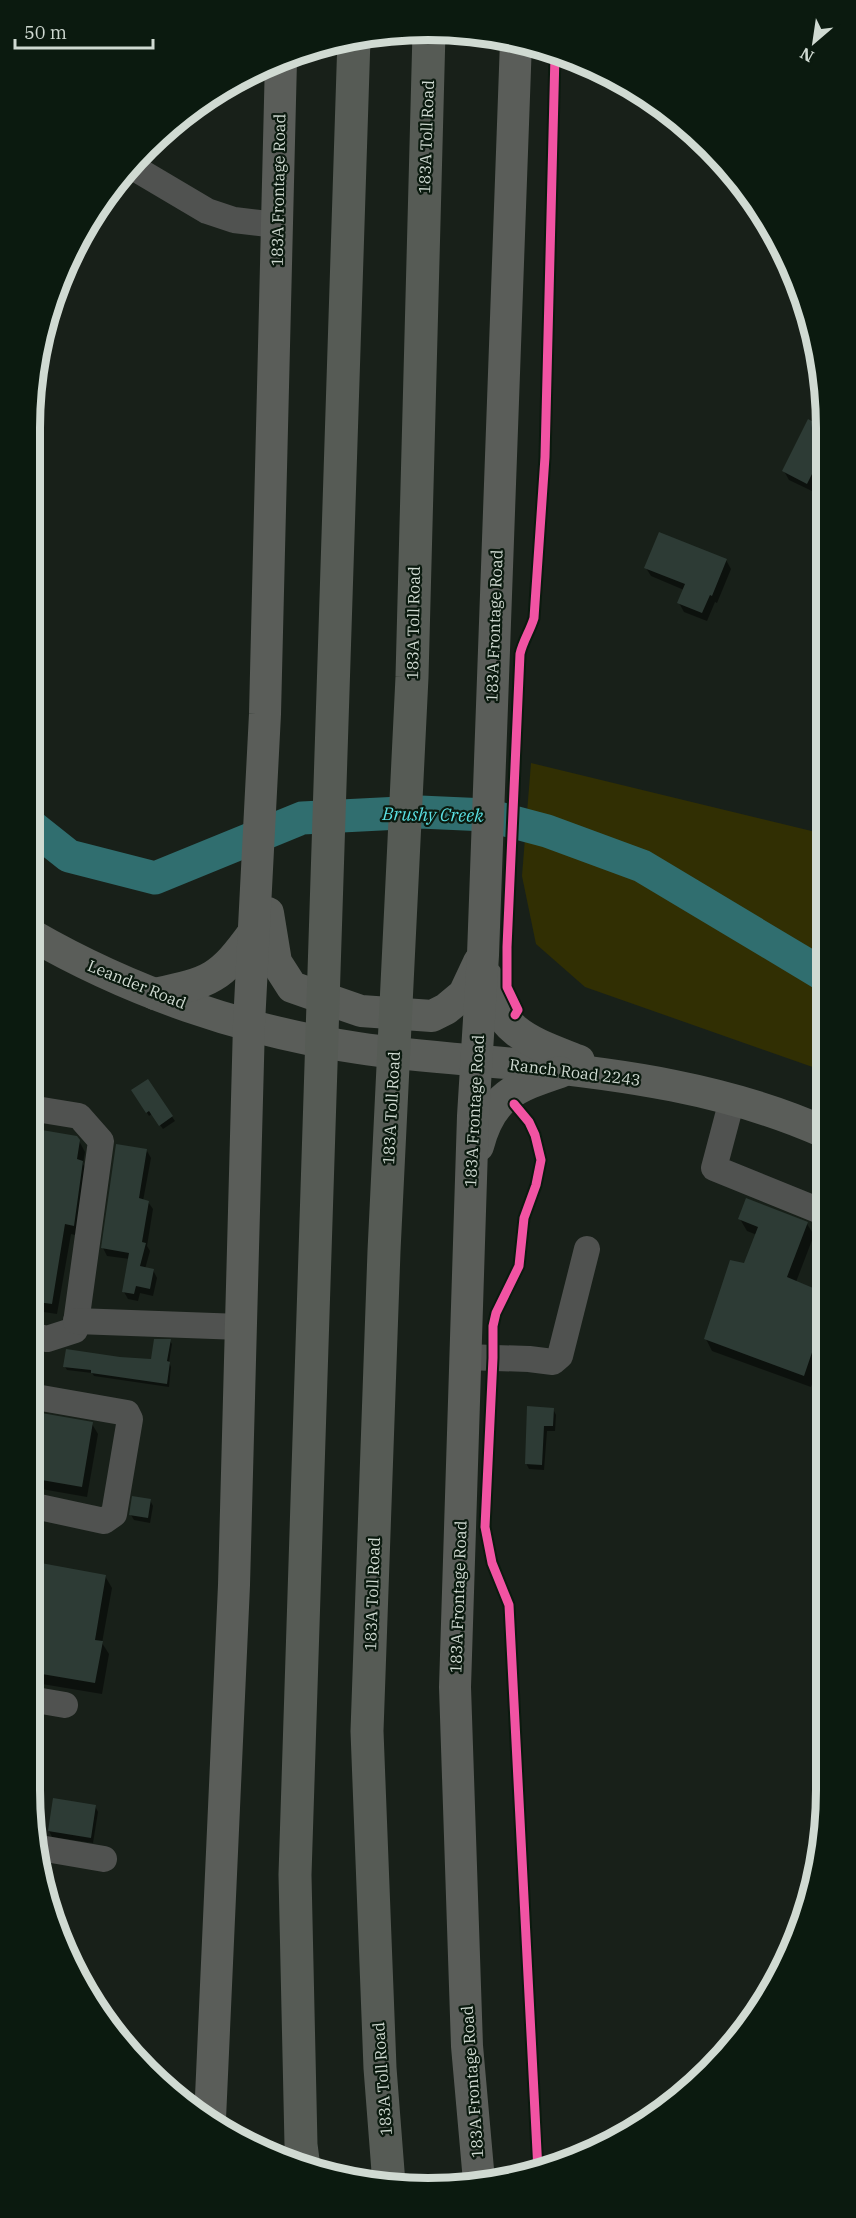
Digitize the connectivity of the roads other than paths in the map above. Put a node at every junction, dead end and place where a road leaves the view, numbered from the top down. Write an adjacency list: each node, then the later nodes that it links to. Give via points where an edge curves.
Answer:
1 (429, 40): 34 (highway, 183A Toll Road, via 412,689 384,1251 367,1731 380,2068)
2 (354, 48): 32 (highway, via 295,1875)
3 (516, 51): 9 (main road, 183A Frontage Road)
4 (280, 70): 6 (main road, 183A Frontage Road)
5 (139, 171): 6 (lane, via 207,211 234,220)
6 (277, 225): 7 (main road, 183A Frontage Road)
7 (260, 927): 9 (main road, via 292,987 361,1011 432,1016 464,994); 10 (main road, via 222,972 194,986); 11 (main road)
8 (40, 939): 10 (main road, Leander Road)
9 (483, 955): 12 (main road, 183A Frontage Road); 14 (main road, via 492,1001 501,1017 534,1043)
10 (155, 994): 11 (main road, Leander Road)
11 (249, 1024): 12 (main road, Ranch Road 2243, via 359,1049); 22 (main road)
12 (475, 1061): 13 (main road, Ranch Road 2243); 18 (main road, 183A Frontage Road)
13 (565, 1070): 14 (main road, Ranch Road 2243); 18 (main road, via 522,1085 502,1099 482,1130)
14 (615, 1076): 15 (main road, Ranch Road 2243)
15 (732, 1100): 17 (main road, Ranch Road 2243); 19 (lane, via 714,1168)
16 (40, 1110): 21 (lane, via 79,1116 101,1140)
17 (816, 1129)
18 (471, 1176): 24 (main road, 183A Frontage Road)
19 (816, 1209)
20 (587, 1249): 24 (lane, via 558,1360)
21 (76, 1321): 22 (lane); 23 (lane, via 75,1330 47,1340)
22 (241, 1327): 31 (main road, via 234,1585)
23 (40, 1338)
24 (465, 1358): 33 (main road, 183A Frontage Road, via 455,1687 467,2046)
25 (40, 1398): 26 (lane, via 127,1413 130,1419 114,1514 104,1521)
26 (40, 1507)
27 (40, 1701): 28 (lane)
28 (65, 1705)
29 (45, 1849): 30 (lane)
30 (104, 1859)
31 (210, 2110)
32 (303, 2157)
33 (478, 2174)
34 (388, 2175)

